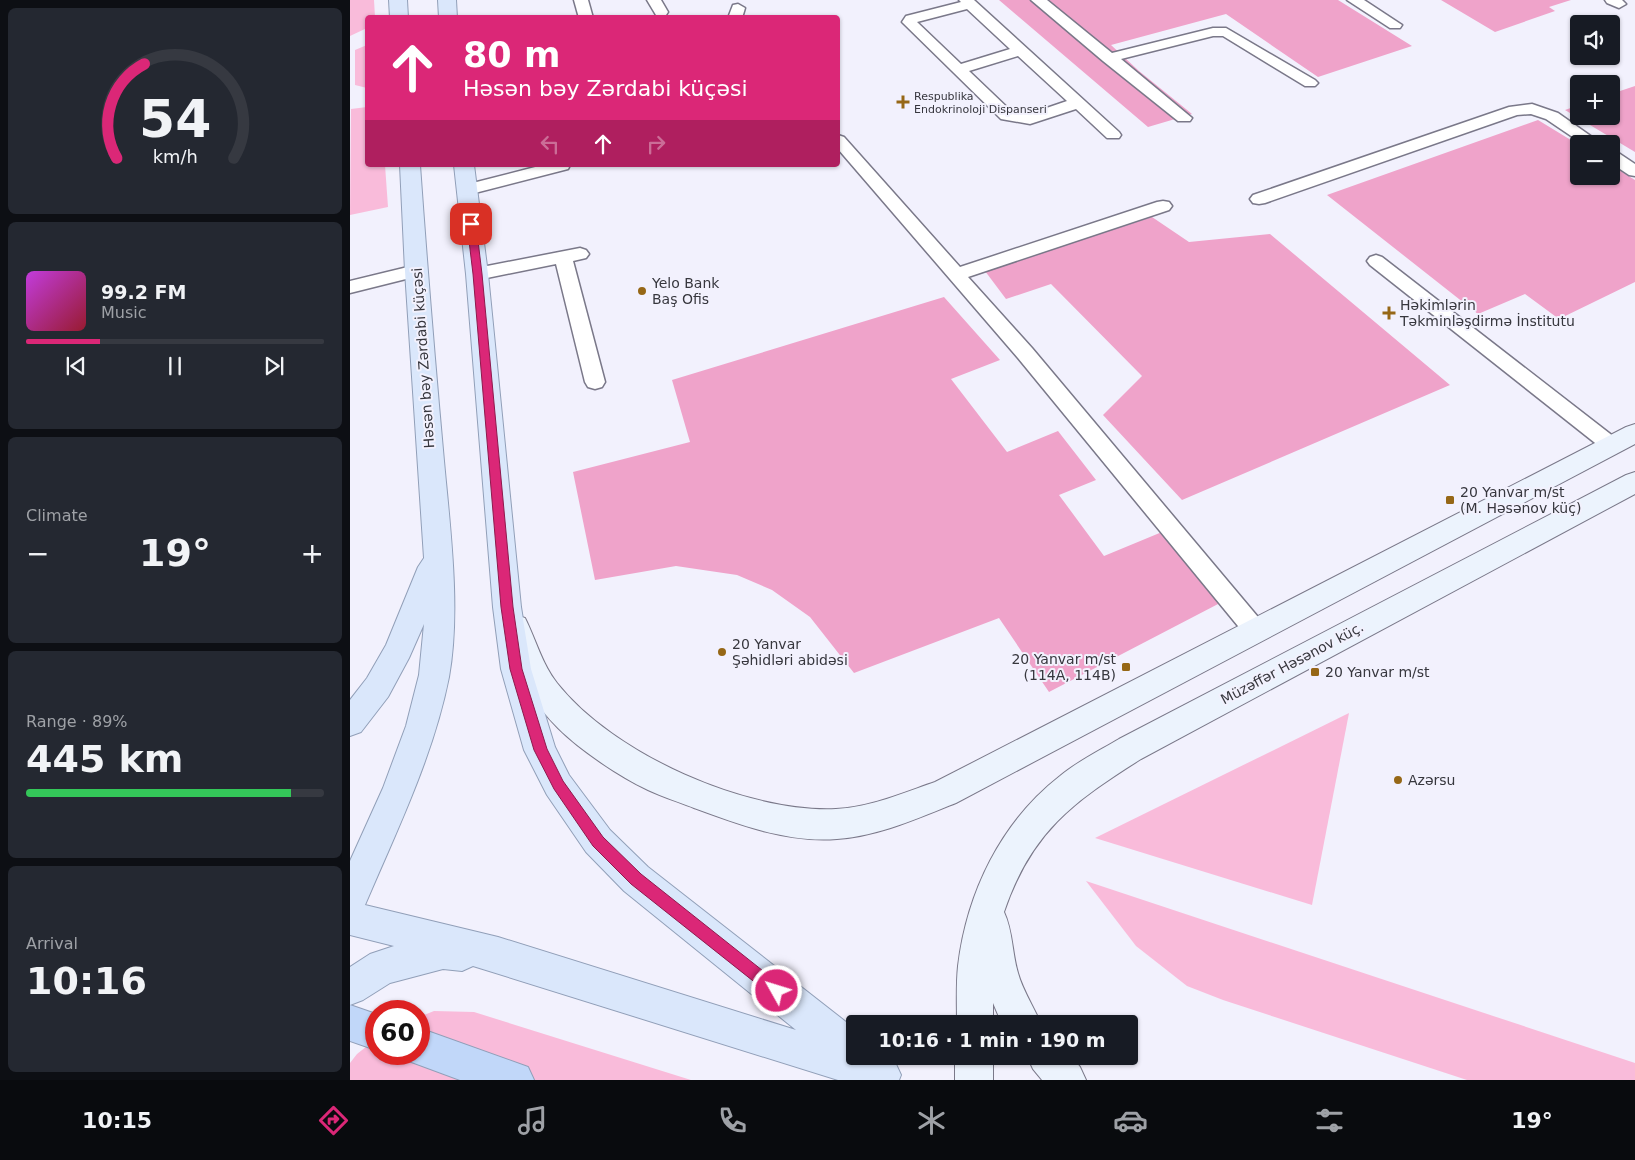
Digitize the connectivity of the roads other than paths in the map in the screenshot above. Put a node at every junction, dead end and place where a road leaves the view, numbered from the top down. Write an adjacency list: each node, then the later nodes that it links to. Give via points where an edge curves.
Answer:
1 (398, 0): 7 (main road)
2 (447, 0): 8 (main road)
3 (582, 0): 9 (lane)
4 (1038, 0): 12 (lane)
5 (1354, 0): 10 (lane)
6 (968, 2): 11 (lane); 13 (lane, via 908,22)
7 (399, 15)
8 (448, 15)
9 (585, 15)
10 (1395, 26)
11 (1021, 50): 13 (lane); 15 (lane)
12 (1108, 58): 14 (lane, via 1213,32 1226,32); 16 (lane)
13 (958, 70): 15 (lane, via 1007,116 1030,119)
14 (1310, 83)
15 (1078, 103): 17 (lane)
16 (1184, 118)
17 (1113, 135)
18 (1580, 135): 26 (lane, via 1552,116 1532,109 1514,110)
19 (840, 142): 31 (lane)
20 (1620, 161): 24 (lane)
21 (410, 167): 29 (main road, Həsən bəy Zərdabi küçəsi)
22 (464, 167): 25 (main road)
23 (554, 167): 25 (lane)
24 (1635, 171)
25 (467, 190): 30 (main road)
26 (1259, 199)
27 (1163, 206): 31 (lane)
28 (1376, 261): 35 (lane)
29 (416, 271): 32 (lane); 37 (main road, Həsən bəy Zərdabi küçəsi)
30 (478, 274): 33 (lane, via 572,256); 38 (main road)
31 (956, 274): 39 (lane)
32 (350, 287)
33 (595, 382)
34 (1635, 433): 35 (main road)
35 (1611, 445): 39 (main road)
36 (1635, 482): 41 (main road, Müzəffər Həsənov küç., via 1097,769 1071,786 1032,825 1002,869)
37 (438, 551): 40 (main road, via 392,665 362,710); 42 (main road, Həsən bəy Zərdabi küçəsi, via 439,634 434,675 422,726 400,789)
38 (507, 607): 39 (main road, via 545,691 569,719 613,753 659,780 736,808 788,822 837,824 882,816 945,793); 53 (main road, via 516,669 540,750 558,785 598,842 636,879)
39 (1255, 630)
40 (350, 722)
41 (991, 894): 46 (main road, Müzəffər Həsənov küç., via 976,967); 47 (main road, via 997,962 1008,995)
42 (350, 899)
43 (350, 918): 44 (main road)
44 (498, 955): 45 (main road, via 443,951 383,967); 53 (main road)
45 (350, 987)
46 (975, 1015)
47 (1019, 1015)
48 (350, 1023): 49 (highway)
49 (365, 1028)
50 (430, 1051): 54 (highway)
51 (974, 1065): 55 (main road)
52 (1054, 1065): 56 (main road)
53 (877, 1069)
54 (515, 1080)
55 (974, 1080)
56 (1067, 1080)

